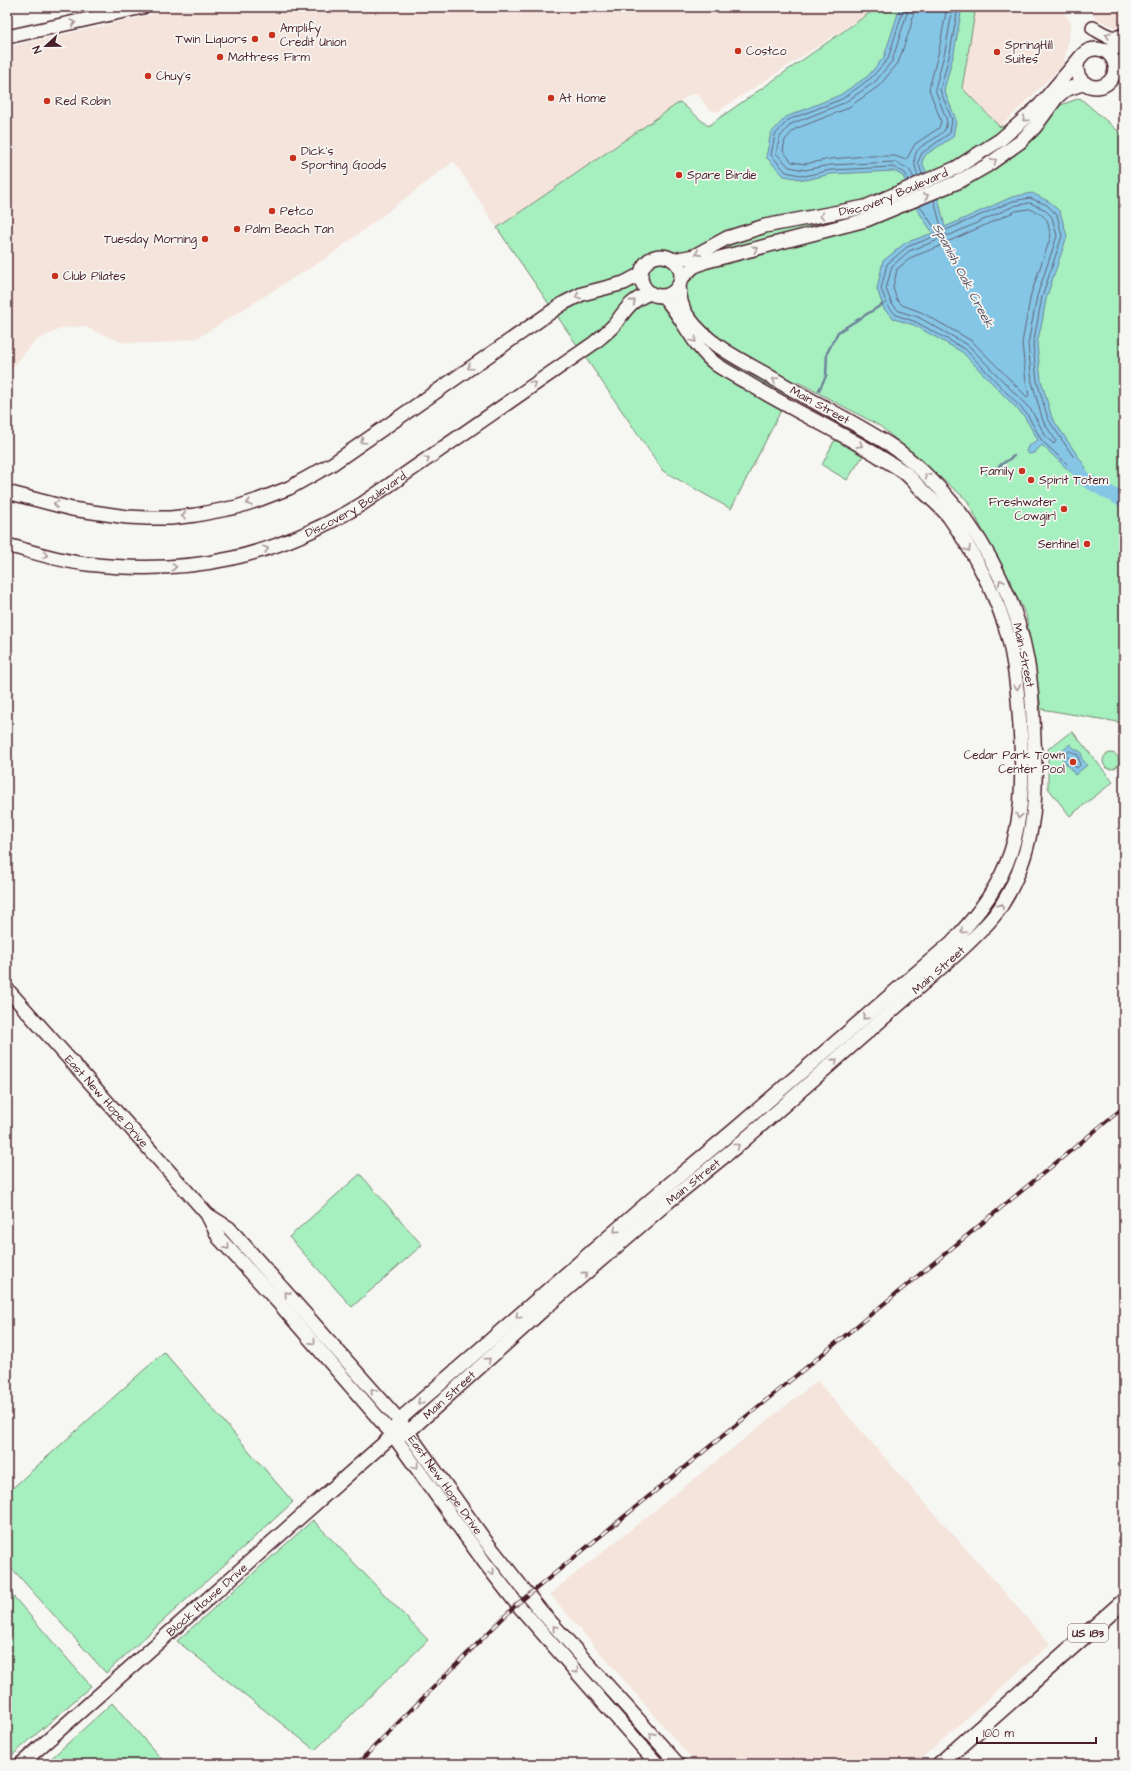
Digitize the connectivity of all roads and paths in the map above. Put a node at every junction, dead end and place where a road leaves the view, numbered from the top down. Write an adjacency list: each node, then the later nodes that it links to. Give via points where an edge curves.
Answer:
1 (143, 7): 4 (street, one-way to 1)
2 (1093, 28): 3 (street, one-way to 2, via 1107,37)
3 (1124, 35)
4 (7, 37)
5 (1124, 44): 6 (street)
6 (1105, 51): 7 (street, via 1092,49); 9 (street, via 1113,61)
7 (1079, 59): 10 (street, via 1077,72); 11 (street, Discovery Boulevard, one-way to 11, via 1040,105 1000,140 956,168)
8 (1124, 60): 9 (street)
9 (1114, 73): 10 (street, via 1104,85 1093,86)
10 (1085, 83): 11 (street, Discovery Boulevard, one-way to 10, via 960,181 988,165 1020,142 1065,90)
11 (888, 205): 12 (street, Discovery Boulevard, one-way to 12, via 765,226 727,238 694,256); 14 (street, Discovery Boulevard, one-way to 11, via 693,268 704,262 850,225)
12 (673, 260): 13 (street, via 664,256 653,258 645,264); 14 (street, via 680,268)
13 (641, 274): 15 (street, via 643,285); 19 (street, one-way to 19, via 624,283 593,291 564,303 332,464 289,488 258,500 237,507 171,518 72,509)
14 (680, 283): 16 (street, via 675,291); 17 (street, Main Street, one-way to 14, via 737,358 711,340 688,317 680,303)
15 (650, 293): 16 (street); 21 (street, Discovery Boulevard, one-way to 15, via 85,564 129,567 193,566 228,560 304,535 362,504 594,343 615,323 631,302)
16 (664, 297): 18 (street, Main Street, one-way to 18, via 674,308 691,337 717,365)
17 (834, 413): 18 (street); 20 (street, Main Street, one-way to 17, via 925,474 892,447)
18 (826, 426): 20 (street, Main Street, one-way to 20, via 905,473)
19 (7, 492)
20 (953, 512): 22 (street, Main Street, via 981,570)
21 (7, 545)
22 (1010, 620): 25 (street, Main Street, one-way to 25, via 1017,686 1021,806 1010,856 988,901 969,925 950,943); 26 (street, Main Street, one-way to 22, via 549,1305 742,1142 960,952 1000,909 1023,861 1037,787 1027,660)
23 (7, 989): 24 (street, East New Hope Drive)
24 (207, 1214): 25 (street, East New Hope Drive, one-way to 24, via 229,1228); 27 (street, East New Hope Drive, one-way to 27, via 219,1238)
25 (399, 1420): 26 (street, East New Hope Drive); 27 (street, Main Street)
26 (407, 1433): 27 (street); 31 (street, East New Hope Drive, one-way to 26, via 528,1596)
27 (393, 1435): 29 (street, Block House Drive); 30 (street, East New Hope Drive, one-way to 30, via 485,1564)
28 (1124, 1600): 32 (main road, US 183)
29 (21, 1764)
30 (657, 1764)
31 (678, 1764)
32 (940, 1764)

